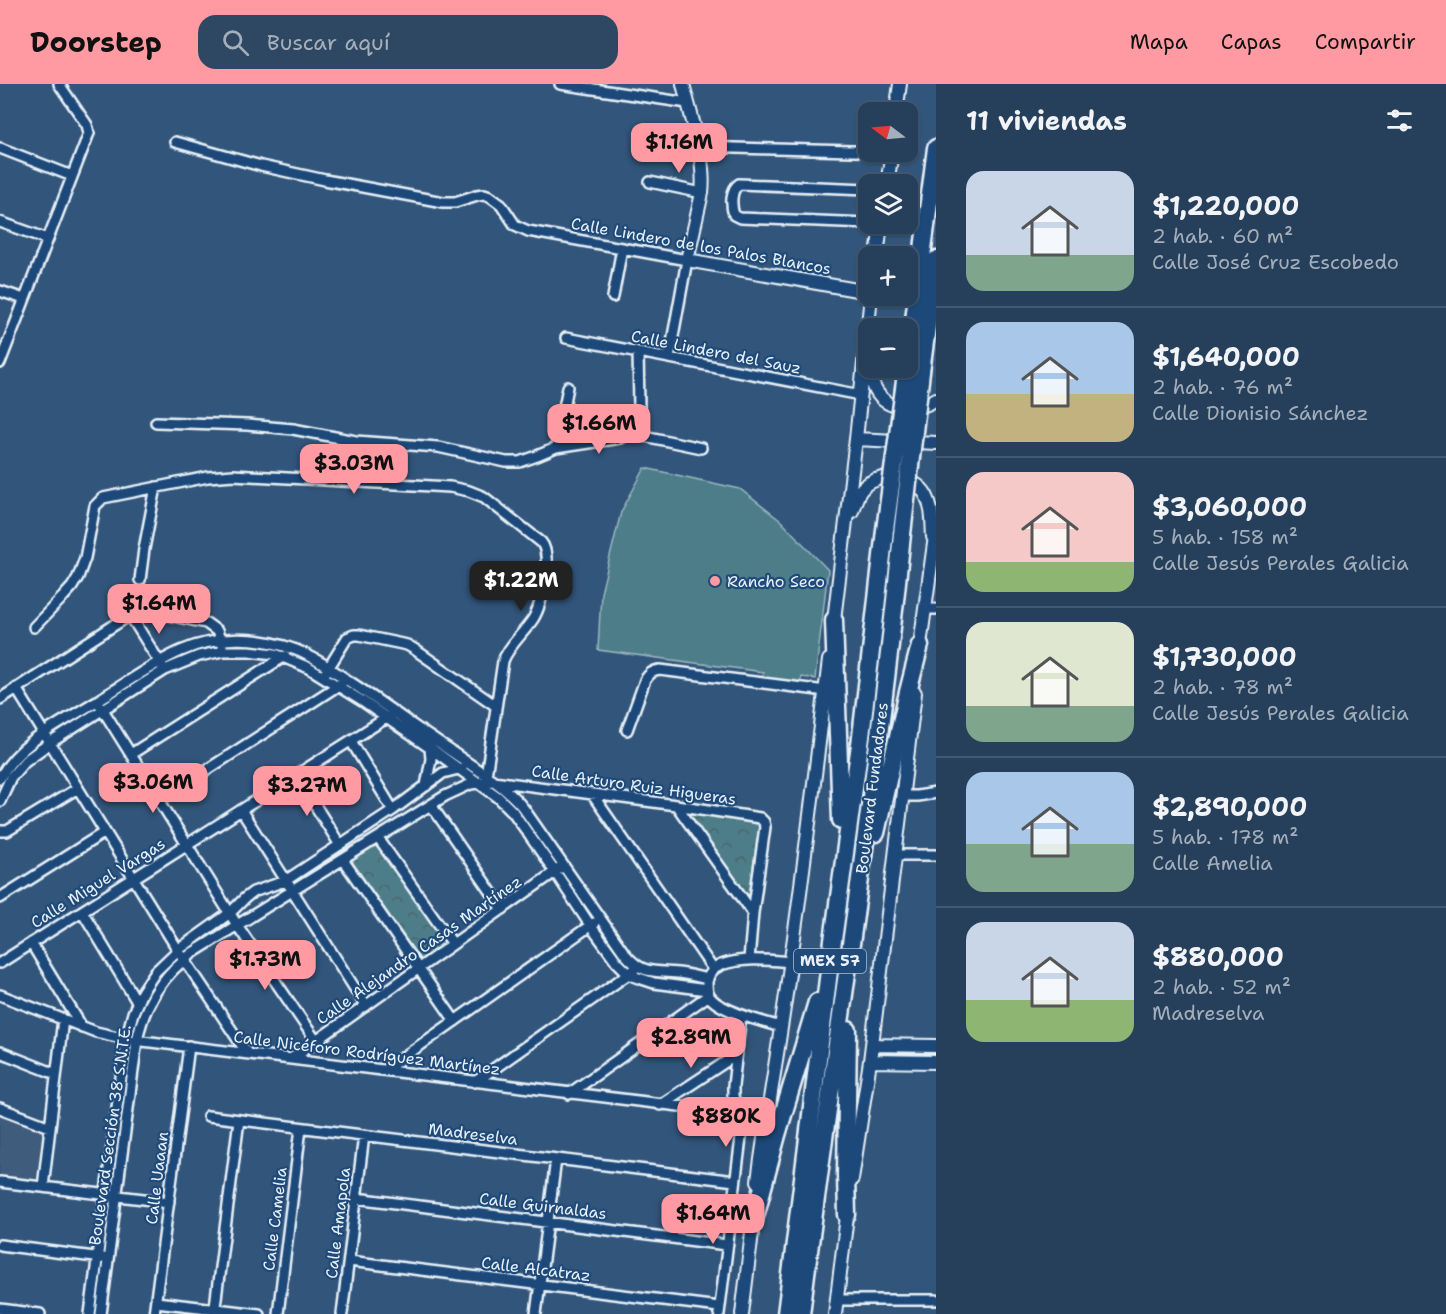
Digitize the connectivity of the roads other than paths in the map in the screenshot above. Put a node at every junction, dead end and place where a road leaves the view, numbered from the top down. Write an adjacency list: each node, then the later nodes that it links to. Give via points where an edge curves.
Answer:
1 (59, 84): 13 (street, via 89,129)
2 (560, 84): 6 (street)
3 (683, 84): 6 (main road)
4 (900, 84): 5 (main road)
5 (897, 102)
6 (688, 103): 9 (main road)
7 (657, 135): 9 (street)
8 (175, 142): 20 (street, Calle Lindero de los Palos Blancos, via 261,166 442,202 490,196 501,204 515,225 528,231)
9 (697, 143): 12 (street); 16 (main road)
10 (0, 148): 13 (street)
11 (936, 148): 27 (highway, Boulevard Fundadores / MEX 57)
12 (858, 150)
13 (72, 176): 19 (street)
14 (650, 182): 16 (street)
15 (858, 189): 18 (street, via 739,184 733,191 734,215 740,218)
16 (702, 193): 21 (main road)
17 (0, 222): 19 (street)
18 (858, 223)
19 (48, 239): 26 (street)
20 (622, 248): 21 (street, Calle Lindero de los Palos Blancos); 25 (street)
21 (687, 260): 24 (main road, Calle Lindero de los Palos Blancos); 31 (street)
22 (936, 260): 29 (highway, Boulevard Fundadores / MEX 57)
23 (0, 291): 26 (street)
24 (858, 292)
25 (613, 297)
26 (24, 299): 32 (street)
27 (917, 318)
28 (566, 338): 30 (street, Calle Lindero del Sauz)
29 (918, 339)
30 (638, 352): 31 (street, Calle Lindero del Sauz); 41 (street, via 639,407)
31 (669, 358): 38 (street, Calle Lindero del Sauz)
32 (0, 362)
33 (863, 378): 38 (main road)
34 (871, 378): 39 (main road, via 876,393 895,406 921,407)
35 (910, 378): 102 (highway, Boulevard Fundadores / MEX 57, bridge, via 885,530)
36 (911, 378): 107 (highway, Boulevard Fundadores / MEX 57, bridge, via 902,534)
37 (568, 387): 44 (street)
38 (861, 396): 42 (main road)
39 (936, 399)
40 (156, 422): 44 (street, via 293,429 356,441 438,447 512,462)
41 (630, 433): 44 (street); 45 (street)
42 (856, 439): 43 (main road); 48 (main road)
43 (936, 443)
44 (556, 448)
45 (701, 448)
46 (156, 487): 50 (street); 54 (street, via 103,498 96,504 78,577); 69 (street, via 240,475 450,487 484,497 541,542 546,552 546,573 536,614 503,661)
47 (936, 529): 49 (main road)
48 (845, 531): 49 (main road, via 866,485 886,477 902,479 915,483 927,497); 53 (main road)
49 (933, 550): 51 (main road)
50 (140, 580)
51 (928, 613): 56 (main road)
52 (130, 615): 55 (street, via 144,610 206,623); 60 (street); 65 (street)
53 (834, 620): 66 (main road); 102 (highway)
54 (34, 627)
55 (222, 640): 57 (street, via 254,640); 58 (street); 60 (street, via 189,648)
56 (921, 641): 86 (main road); 107 (highway)
57 (294, 649): 59 (street); 61 (street)
58 (223, 651): 59 (street); 60 (street)
59 (283, 657): 62 (street); 76 (street)
60 (162, 666): 68 (street)
61 (329, 668): 62 (street); 63 (street); 69 (street, via 350,636 400,643)
62 (323, 677): 64 (street)
63 (347, 680): 64 (street); 70 (street)
64 (338, 686): 70 (street); 87 (street)
65 (16, 688): 67 (street); 72 (street)
66 (826, 691): 71 (street, via 653,671 645,680); 122 (main road)
67 (0, 699)
68 (100, 705): 72 (street); 74 (street); 76 (street)
69 (496, 706): 81 (street)
70 (391, 716): 73 (street, Calle Miguel Vargas); 75 (street); 78 (street)
71 (627, 730)
72 (44, 734): 74 (street); 80 (street, via 18,753)
73 (351, 741): 79 (street, Calle Miguel Vargas); 92 (street)
74 (50, 743): 83 (street); 88 (street, via 16,771)
75 (430, 748): 77 (street); 82 (street)
76 (131, 754): 87 (street)
77 (458, 768): 78 (street); 81 (street); 82 (street, Boulevard Sección 38 S.N.T.E.)
78 (476, 769): 81 (street)
79 (296, 775): 91 (street, Calle Miguel Vargas); 97 (street)
80 (0, 778)
81 (486, 780): 85 (street, Calle Arturo Ruiz Higueras); 89 (street, Boulevard Sección 38 S.N.T.E., via 456,790); 101 (street, via 517,800); 103 (street)
82 (426, 786): 92 (street, Boulevard Sección 38 S.N.T.E.)
83 (78, 788): 93 (street, via 7,831); 94 (street)
84 (936, 793): 86 (street)
85 (592, 794): 90 (street, Calle Arturo Ruiz Higueras); 126 (street)
86 (902, 795): 98 (main road)
87 (160, 800): 96 (street)
88 (0, 801)
89 (431, 805): 95 (street, Boulevard Sección 38 S.N.T.E.); 109 (street)
90 (676, 805): 112 (street); 112 (street, Calle Arturo Ruiz Higueras, via 763,819)
91 (241, 810): 96 (street, Calle Miguel Vargas); 105 (street)
92 (393, 810): 97 (street, Boulevard Sección 38 S.N.T.E.)
93 (0, 831)
94 (105, 832): 104 (street); 108 (street)
95 (378, 838): 100 (street, Boulevard Sección 38 S.N.T.E.); 117 (street)
96 (188, 844): 104 (street, Calle Miguel Vargas); 111 (street)
97 (340, 845): 105 (street, Boulevard Sección 38 S.N.T.E.)
98 (895, 855): 99 (street); 142 (main road)
99 (936, 855)
100 (343, 860): 106 (street, Boulevard Sección 38 S.N.T.E.); 125 (street)
101 (564, 866): 103 (street, Calle Alejandro Casas Martínez); 113 (street)
102 (843, 869): 119 (highway, Boulevard Fundadores / MEX 57)
103 (555, 872): 109 (street, Calle Alejandro Casas Martínez); 115 (street)
104 (134, 878): 110 (street, Calle Miguel Vargas); 118 (street)
105 (285, 881): 106 (street); 111 (street, Boulevard Sección 38 S.N.T.E., via 253,892)
106 (292, 891): 114 (street, Boulevard Sección 38 S.N.T.E.); 133 (street)
107 (859, 891): 129 (highway, Boulevard Fundadores / MEX 57)
108 (0, 898)
109 (503, 909): 117 (street, Calle Alejandro Casas Martínez)
110 (82, 911): 116 (street, Calle Miguel Vargas); 132 (street)
111 (230, 913): 114 (street); 118 (street, Boulevard Sección 38 S.N.T.E.)
112 (753, 913): 121 (street)
113 (600, 919): 115 (street); 124 (street)
114 (237, 925): 120 (street, Boulevard Sección 38 S.N.T.E.); 141 (street)
115 (590, 925): 127 (street); 136 (street)
116 (31, 943): 123 (street, Calle Miguel Vargas); 137 (street)
117 (453, 944): 125 (street, Calle Alejandro Casas Martínez)
118 (178, 950): 120 (street); 132 (street, Boulevard Sección 38 S.N.T.E., via 148,981)
119 (831, 955): 173 (highway); 185 (highway, Boulevard Fundadores / MEX 57)
120 (184, 959): 140 (street, Boulevard Sección 38 S.N.T.E., via 165,977 149,1001); 146 (street)
121 (749, 960): 122 (street); 126 (street)
122 (791, 962): 138 (main road)
123 (0, 963)
124 (638, 967): 127 (street); 128 (street)
125 (418, 969): 133 (street, Calle Alejandro Casas Martínez); 136 (street)
126 (713, 969): 128 (street)
127 (629, 974): 130 (street); 153 (street)
128 (708, 979): 130 (street)
129 (846, 982): 171 (highway); 185 (highway, Boulevard Fundadores / MEX 57)
130 (708, 993): 134 (street, via 722,1006); 154 (street)
131 (0, 995): 135 (street, Calle Nicéforo Rodríguez Martínez)
132 (137, 1002): 139 (street, Boulevard Sección 38 S.N.T.E.)
133 (366, 1006): 141 (street, Calle Alejandro Casas Martínez)
134 (741, 1015): 138 (street); 147 (street)
135 (63, 1019): 137 (street, Calle Nicéforo Rodríguez Martínez); 152 (street)
136 (455, 1021): 151 (street)
137 (82, 1027): 139 (street, Calle Nicéforo Rodríguez Martínez)
138 (781, 1027): 173 (main road)
139 (126, 1039): 140 (street, Calle Nicéforo Rodríguez Martínez); 167 (street, Boulevard Sección 38 S.N.T.E.)
140 (137, 1040): 143 (street, Calle Nicéforo Rodríguez Martínez); 168 (street, Boulevard Sección 38 S.N.T.E.)
141 (316, 1041): 148 (street, Calle Alejandro Casas Martínez)
142 (872, 1045): 144 (main road); 149 (main road)
143 (189, 1046): 146 (street, Calle Nicéforo Rodríguez Martínez); 170 (street, Calle Uaaan)
144 (936, 1046)
145 (0, 1052): 152 (street)
146 (247, 1053): 148 (street, Calle Nicéforo Rodríguez Martínez)
147 (736, 1055): 155 (street); 157 (street, via 733,1096)
148 (292, 1058): 151 (street, Calle Nicéforo Rodríguez Martínez)
149 (870, 1061): 150 (main road); 171 (main road)
150 (936, 1062)
151 (385, 1070): 153 (street, Calle Nicéforo Rodríguez Martínez)
152 (56, 1074): 160 (street)
153 (475, 1082): 154 (street, Calle Nicéforo Rodríguez Martínez)
154 (569, 1094): 155 (street, Calle Nicéforo Rodríguez Martínez)
155 (660, 1105): 157 (street, Calle Nicéforo Rodríguez Martínez)
156 (0, 1108): 160 (street)
157 (737, 1113): 164 (street, via 741,1130)
158 (208, 1116): 159 (street, Madreselva)
159 (239, 1120): 161 (street, Madreselva); 186 (street)
160 (50, 1127): 166 (street)
161 (301, 1128): 162 (street, Madreselva); 193 (street, Calle Camelia)
162 (364, 1135): 163 (street, Madreselva); 169 (street, Calle Amapola)
163 (556, 1159): 164 (street, Madreselva); 172 (street)
164 (735, 1180): 175 (street)
165 (0, 1182): 166 (street)
166 (43, 1187): 167 (street)
167 (105, 1195): 168 (street); 176 (street, Boulevard Sección 38 S.N.T.E.)
168 (116, 1196): 170 (street); 177 (street, Boulevard Sección 38 S.N.T.E.)
169 (356, 1198): 172 (street, Calle Guirnaldas); 178 (street, Calle Amapola)
170 (169, 1202): 182 (street, Calle Uaaan)
171 (847, 1215): 180 (main road)
172 (548, 1222): 175 (street, Calle Guirnaldas); 179 (street)
173 (753, 1224): 187 (main road)
174 (0, 1245): 176 (street)
175 (727, 1245): 184 (street)
176 (97, 1257): 177 (street); 189 (street, Boulevard Sección 38 S.N.T.E.)
177 (108, 1258): 190 (street, Boulevard Sección 38 S.N.T.E.)
178 (349, 1261): 179 (street, Calle Alcatraz); 194 (street, Calle Amapola)
179 (540, 1285): 184 (street, Calle Alcatraz); 195 (street)
180 (837, 1300): 181 (street); 196 (main road)
181 (936, 1300)
182 (156, 1302): 186 (street); 191 (street, Calle Uaaan)
183 (0, 1309): 188 (street)
184 (719, 1310)
185 (794, 1310)
186 (214, 1311): 192 (street)
187 (742, 1313)
188 (40, 1314)
189 (90, 1314)
190 (101, 1314)
191 (154, 1314)
192 (259, 1314)
193 (279, 1314)
194 (342, 1314)
195 (536, 1314)
196 (836, 1314)

